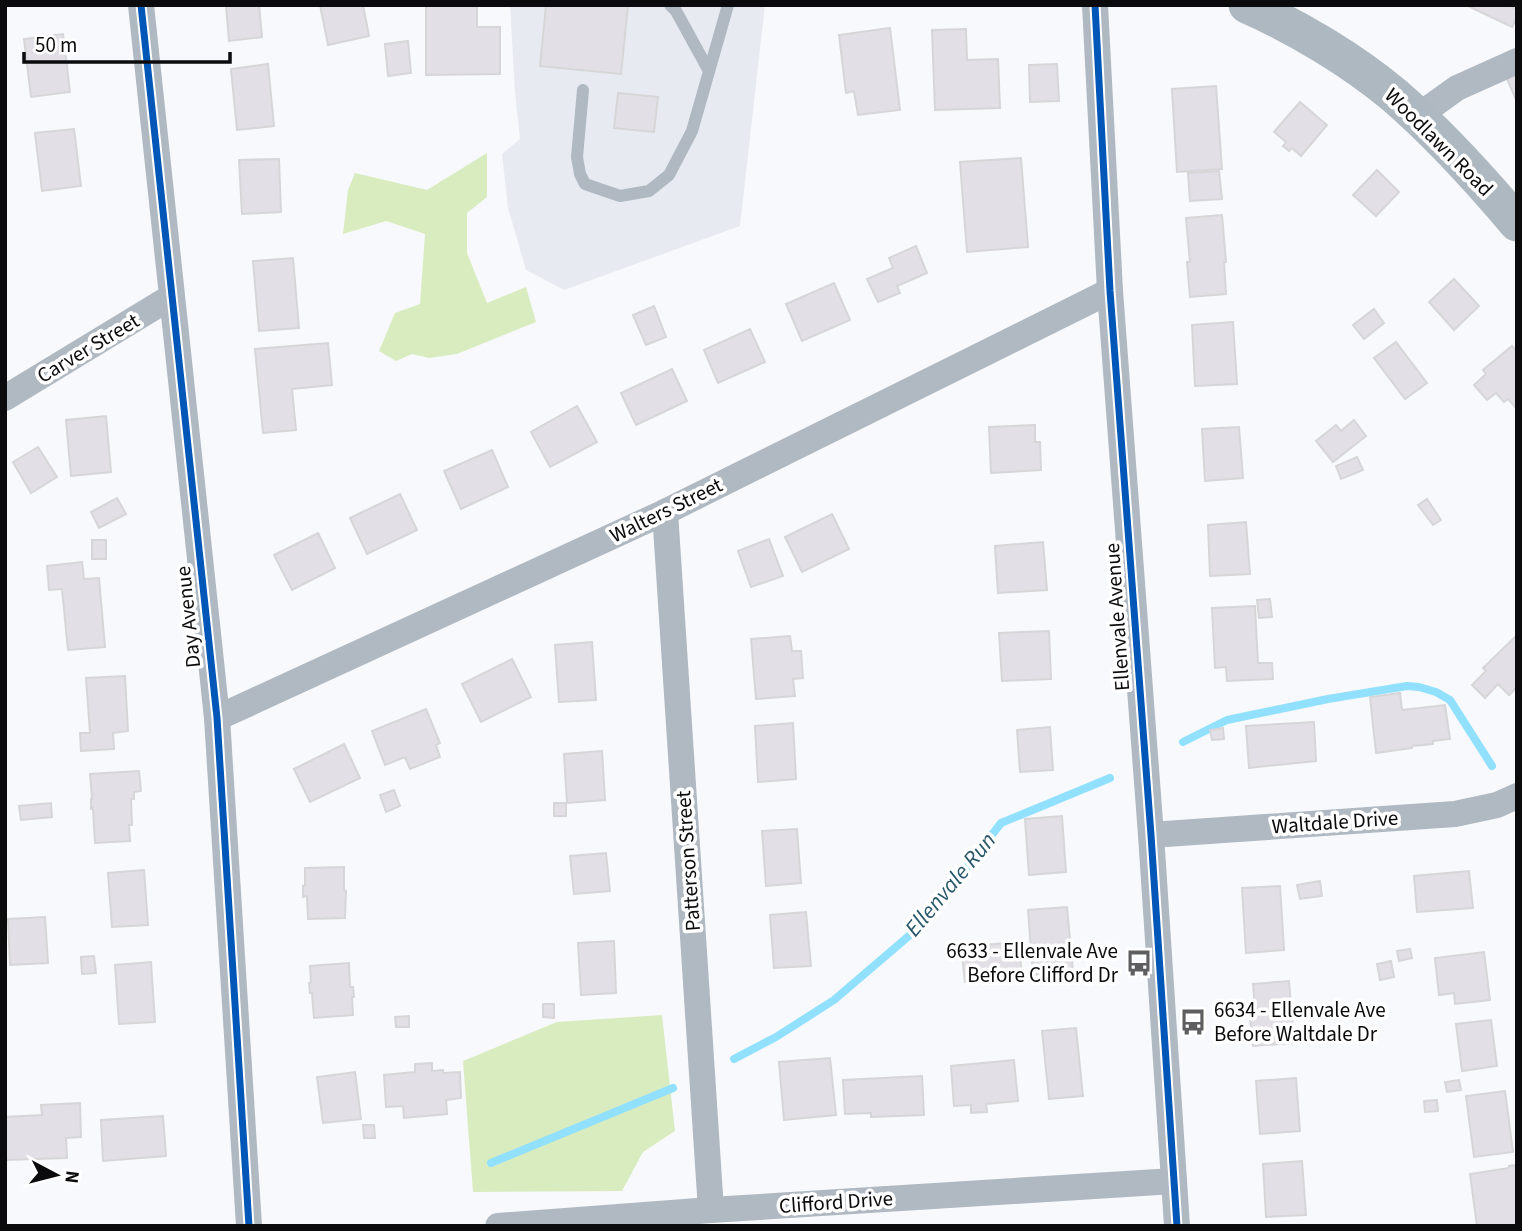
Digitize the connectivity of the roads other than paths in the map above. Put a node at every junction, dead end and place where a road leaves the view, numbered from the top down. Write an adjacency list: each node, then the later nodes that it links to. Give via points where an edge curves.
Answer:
1 (141, 5): 12 (street, Day Avenue)
2 (670, 5): 7 (lane)
3 (729, 5): 7 (lane)
4 (1095, 5): 11 (street, Ellenvale Avenue)
5 (1272, 9): 9 (street, Woodlawn Road)
6 (1517, 61): 9 (street, via 1457,88)
7 (709, 71): 8 (lane, via 692,131 669,175 649,191 620,196 585,184 580,174 577,157)
8 (583, 90)
9 (1418, 116): 10 (street, Woodlawn Road)
10 (1517, 223)
11 (1110, 291): 14 (street, Walters Street); 17 (street, Ellenvale Avenue)
12 (171, 297): 13 (street, Carver Street); 15 (street, Day Avenue)
13 (5, 398)
14 (665, 512): 15 (street, Walters Street); 19 (street, Patterson Street)
15 (217, 718): 20 (street, Day Avenue)
16 (1517, 796): 17 (street, Waltdale Drive, via 1455,814)
17 (1151, 835): 18 (street, Ellenvale Avenue)
18 (1174, 1181): 19 (street, Clifford Drive); 22 (street, Ellenvale Avenue)
19 (711, 1210): 21 (street, Clifford Drive)
20 (249, 1226)
21 (498, 1226)
22 (1177, 1226)

